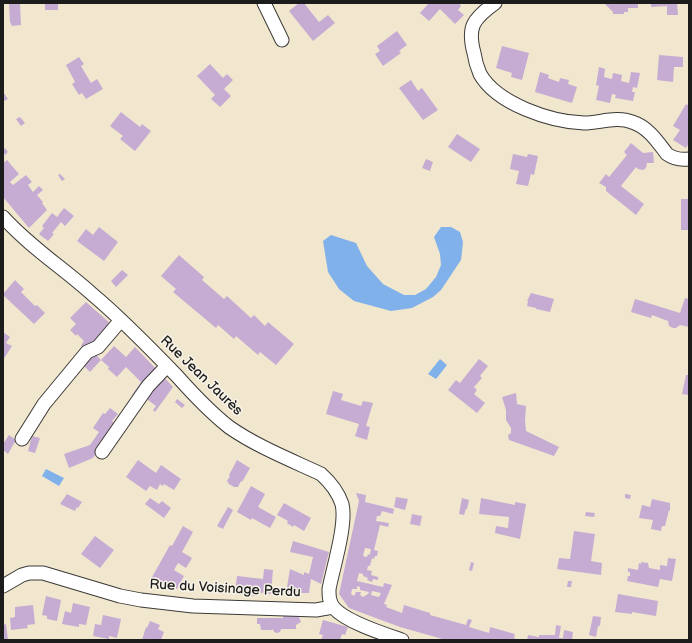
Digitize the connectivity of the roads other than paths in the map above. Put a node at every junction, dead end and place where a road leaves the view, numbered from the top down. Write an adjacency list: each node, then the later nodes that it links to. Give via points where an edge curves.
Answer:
1 (264, 3): 3 (street)
2 (495, 3): 4 (street, via 473,24 471,41 480,74 504,98 558,120 586,123 630,121 641,125 649,132 671,157)
3 (282, 40)
4 (689, 159)
5 (3, 216): 6 (street, Rue Jean Jaurès, via 23,237)
6 (121, 320): 7 (street, Rue Jean Jaurès); 8 (street, via 98,347 88,352 44,404)
7 (167, 366): 9 (street, via 148,386); 11 (street, Rue Jean Jaurès, via 230,428 321,474 334,488 342,504 343,514 329,589)
8 (22, 439)
9 (102, 452)
10 (3, 586): 11 (street, Rue du Voisinage Perdu, via 22,575 36,572 120,596 149,601 316,610)
11 (333, 607): 12 (street, via 350,619)
12 (402, 640)

